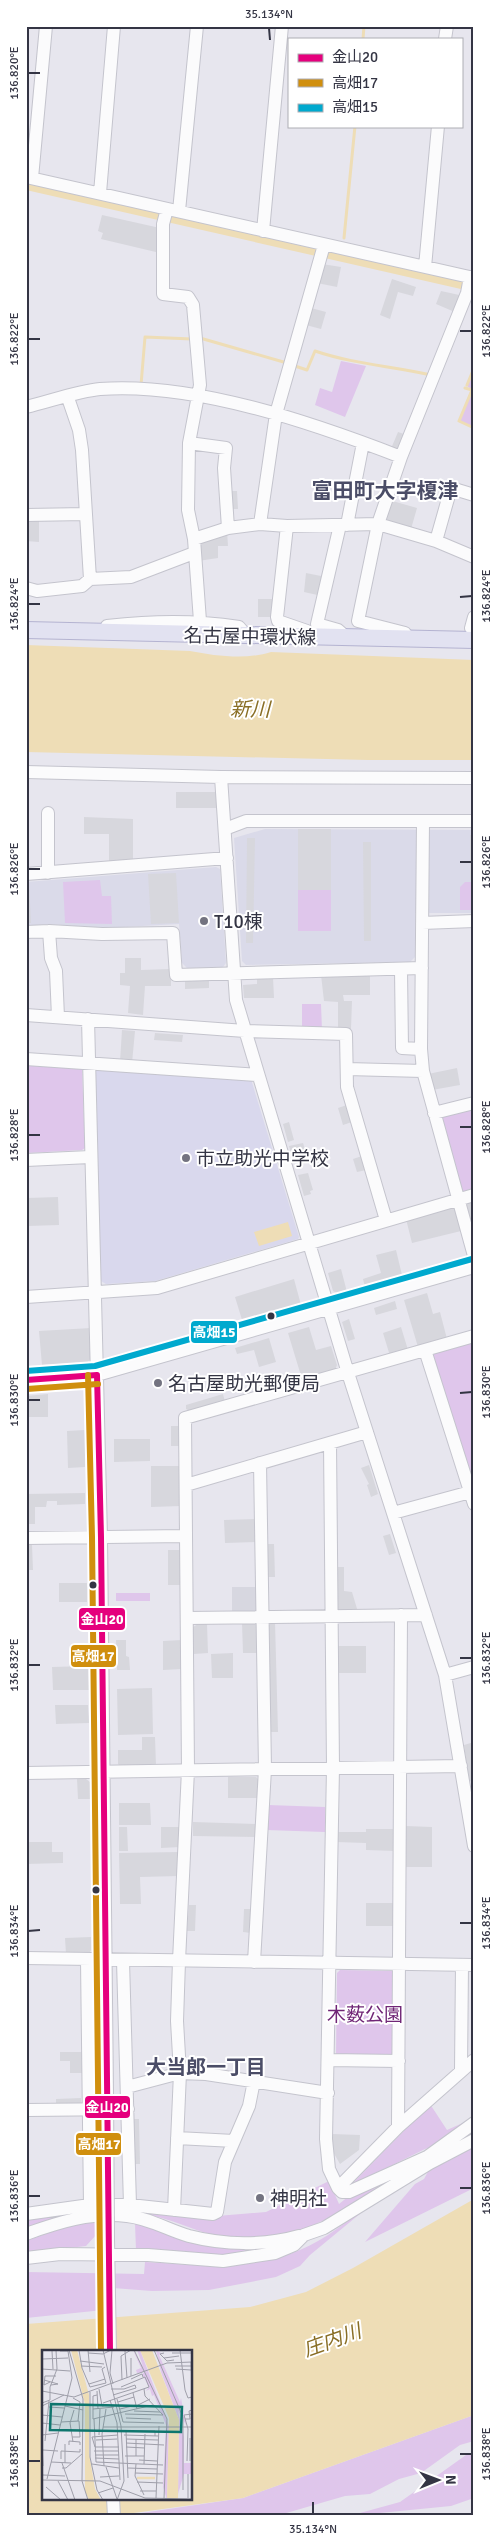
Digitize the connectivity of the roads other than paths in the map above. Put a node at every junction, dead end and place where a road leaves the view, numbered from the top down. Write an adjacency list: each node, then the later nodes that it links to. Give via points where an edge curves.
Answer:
1 (46, 26): 6 (street)
2 (114, 26): 7 (street)
3 (197, 26): 8 (street)
4 (282, 26): 9 (street)
5 (438, 128): 11 (street)
6 (29, 178): 7 (street)
7 (100, 193): 8 (street)
8 (169, 214): 9 (street); 13 (street, via 162,294 188,297 193,305 200,367)
9 (263, 231): 10 (street)
10 (323, 251): 11 (street); 16 (street)
11 (425, 267): 12 (street)
12 (470, 282): 19 (street)
13 (198, 397): 14 (street, via 98,389); 16 (street); 18 (street)
14 (68, 398): 15 (street); 21 (street, via 79,430)
15 (26, 407)
16 (276, 414): 17 (street); 23 (street)
17 (363, 442): 19 (street); 25 (street)
18 (189, 443): 27 (street, via 226,448); 28 (street, via 188,510)
19 (401, 457): 24 (street)
20 (474, 495): 29 (street, via 451,488)
21 (86, 514): 22 (street); 32 (street)
22 (26, 515)
23 (260, 524): 26 (street); 27 (street)
24 (378, 524): 25 (street); 29 (street); 42 (street, via 358,621 405,633)
25 (343, 525): 26 (street); 41 (street, via 317,624 338,630)
26 (287, 526): 40 (street, via 276,617 278,621 307,631)
27 (228, 528): 28 (street)
28 (194, 539): 30 (street)
29 (436, 541): 31 (street)
30 (194, 553): 32 (street, via 131,577); 35 (street)
31 (474, 557)
32 (90, 579): 33 (street, via 82,586 37,591)
33 (26, 588)
34 (474, 618): 36 (street, via 471,628)
35 (200, 621): 38 (street, via 139,622 97,627); 39 (street, via 239,628)
36 (474, 629)
37 (26, 630): 38 (main road, 名古屋中環状線)
38 (89, 631): 39 (main road, 名古屋中環状線)
39 (246, 636): 40 (main road, 名古屋中環状線)
40 (311, 637): 41 (main road, 名古屋中環状線)
41 (347, 638): 42 (main road, 名古屋中環状線)
42 (409, 640): 43 (main road, 名古屋中環状線)
43 (474, 640)
44 (26, 772): 45 (street)
45 (222, 777): 46 (street); 50 (street)
46 (474, 778)
47 (48, 813): 52 (street)
48 (423, 821): 49 (street); 50 (street, via 246,821); 55 (street)
49 (474, 821)
50 (225, 829): 51 (street)
51 (227, 858): 52 (street); 60 (street)
52 (48, 873): 53 (street)
53 (26, 874)
54 (474, 921): 55 (street)
55 (422, 923): 58 (street)
56 (49, 931): 57 (street); 60 (street, via 173,934 176,976); 62 (street, via 51,958 56,971)
57 (26, 932)
58 (422, 968): 59 (street); 65 (street)
59 (401, 969): 60 (street); 65 (street, via 402,1048)
60 (235, 974): 64 (street, via 236,1000)
61 (26, 1015): 62 (street)
62 (58, 1017): 63 (street)
63 (88, 1019): 64 (street); 67 (street)
64 (245, 1031): 68 (street, via 346,1034); 70 (street)
65 (421, 1049): 69 (street)
66 (26, 1059): 67 (street)
67 (89, 1063): 70 (street); 73 (street)
68 (347, 1068): 69 (street); 77 (street, via 347,1087)
69 (423, 1072): 72 (street)
70 (258, 1075): 78 (street)
71 (474, 1103): 72 (street)
72 (434, 1113): 76 (street)
73 (90, 1157): 74 (street); 81 (street)
74 (26, 1160)
75 (474, 1195): 76 (street)
76 (457, 1200): 77 (street); 79 (street)
77 (386, 1220): 78 (street)
78 (310, 1243): 81 (street, via 157,1288); 83 (street)
79 (474, 1256)
80 (474, 1267): 83 (street)
81 (94, 1292): 82 (street); 87 (street)
82 (26, 1297)
83 (329, 1309): 86 (street); 87 (street)
84 (474, 1336): 85 (street)
85 (425, 1350): 86 (street); 93 (street)
86 (348, 1373): 89 (street); 92 (street, via 185,1418)
87 (97, 1376): 88 (street); 96 (street)
88 (26, 1380)
89 (367, 1432): 90 (street); 94 (street)
90 (330, 1443): 91 (street); 99 (street)
91 (260, 1463): 92 (street); 101 (street)
92 (186, 1485): 95 (street)
93 (472, 1496): 94 (street)
94 (393, 1513): 98 (street)
95 (185, 1536): 96 (street); 102 (street)
96 (101, 1537): 97 (street); 110 (street)
97 (26, 1538)
98 (426, 1615): 100 (street); 104 (street)
99 (331, 1616): 100 (street); 101 (street); 107 (street)
100 (402, 1616): 106 (street)
101 (263, 1617): 102 (street); 108 (street)
102 (187, 1618): 109 (street)
103 (474, 1667): 104 (street)
104 (445, 1675): 105 (street)
105 (461, 1766): 106 (street); 112 (street)
106 (401, 1767): 107 (street); 121 (street)
107 (333, 1768): 108 (street); 120 (street)
108 (265, 1769): 109 (street); 119 (street)
109 (188, 1770): 110 (street); 118 (street)
110 (104, 1772): 111 (street); 116 (street)
111 (26, 1773)
112 (472, 1826): 113 (street)
113 (474, 1846)
114 (26, 1958): 115 (street)
115 (87, 1960): 116 (street); 133 (street)
116 (106, 1960): 117 (street); 147 (street, bridge)
117 (123, 1961): 118 (street); 129 (street)
118 (179, 1961): 119 (street); 127 (street, via 177,2021)
119 (254, 1962): 120 (street)
120 (330, 1963): 121 (street); 123 (street)
121 (399, 1964): 122 (street); 125 (street)
122 (468, 1965): 126 (street)
123 (329, 2060): 125 (street); 130 (street)
124 (474, 2060): 126 (street)
125 (399, 2061): 135 (street)
126 (461, 2070): 135 (street)
127 (180, 2073): 128 (street); 129 (street); 136 (street)
128 (254, 2081): 130 (street); 138 (street, via 249,2106)
129 (127, 2087): 131 (street)
130 (328, 2093): 140 (street, via 326,2139 329,2169)
131 (128, 2109): 133 (street); 142 (street)
132 (26, 2110): 133 (street)
133 (89, 2110): 141 (street)
134 (474, 2123): 139 (street)
135 (398, 2127): 140 (street)
136 (177, 2138): 138 (street); 143 (street)
137 (474, 2140): 139 (street)
138 (234, 2141): 143 (street, via 224,2162 217,2212)
139 (429, 2160): 140 (street, via 349,2192); 146 (street, via 324,2228)
140 (338, 2188)
141 (90, 2205): 142 (street); 144 (street)
142 (130, 2205): 143 (street)
143 (174, 2210)
144 (26, 2214)
145 (26, 2234): 146 (street, via 72,2218 127,2216 189,2236 227,2242 252,2243)
146 (304, 2235): 147 (street, via 294,2246 275,2253 231,2261)
147 (108, 2255): 148 (street, via 60,2254); 149 (street)
148 (26, 2258)
149 (110, 2350)
150 (113, 2500): 151 (street)
151 (114, 2516)

